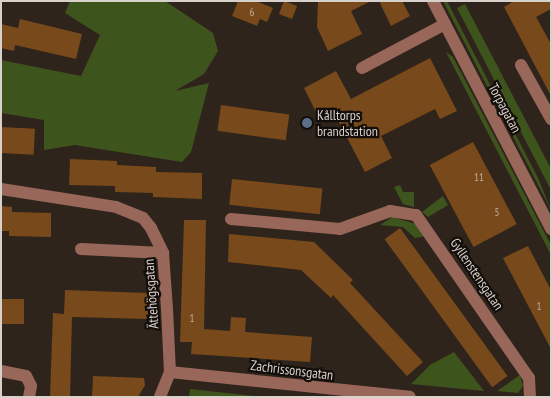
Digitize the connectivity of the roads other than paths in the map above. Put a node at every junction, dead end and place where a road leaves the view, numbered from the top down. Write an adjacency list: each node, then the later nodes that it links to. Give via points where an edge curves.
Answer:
1 (433, 1): 2 (street, Torpagatan)
2 (445, 24): 4 (street); 8 (street, Torpagatan)
3 (521, 65): 5 (street)
4 (362, 68)
5 (551, 119)
6 (1, 189): 10 (street, Ättehögsgatan, via 116,207 143,218)
7 (231, 219): 16 (street, Gyllenstensgatan, via 340,229 396,210 416,215 529,378)
8 (551, 229)
9 (81, 249): 10 (street)
10 (163, 253): 12 (street, Ättehögsgatan)
11 (1, 371): 13 (street, via 26,376 31,386)
12 (170, 372): 14 (street, Ättehögsgatan); 15 (street, Zachrissonsgatan)
13 (29, 397)
14 (160, 397)
15 (410, 397)
16 (530, 397)

